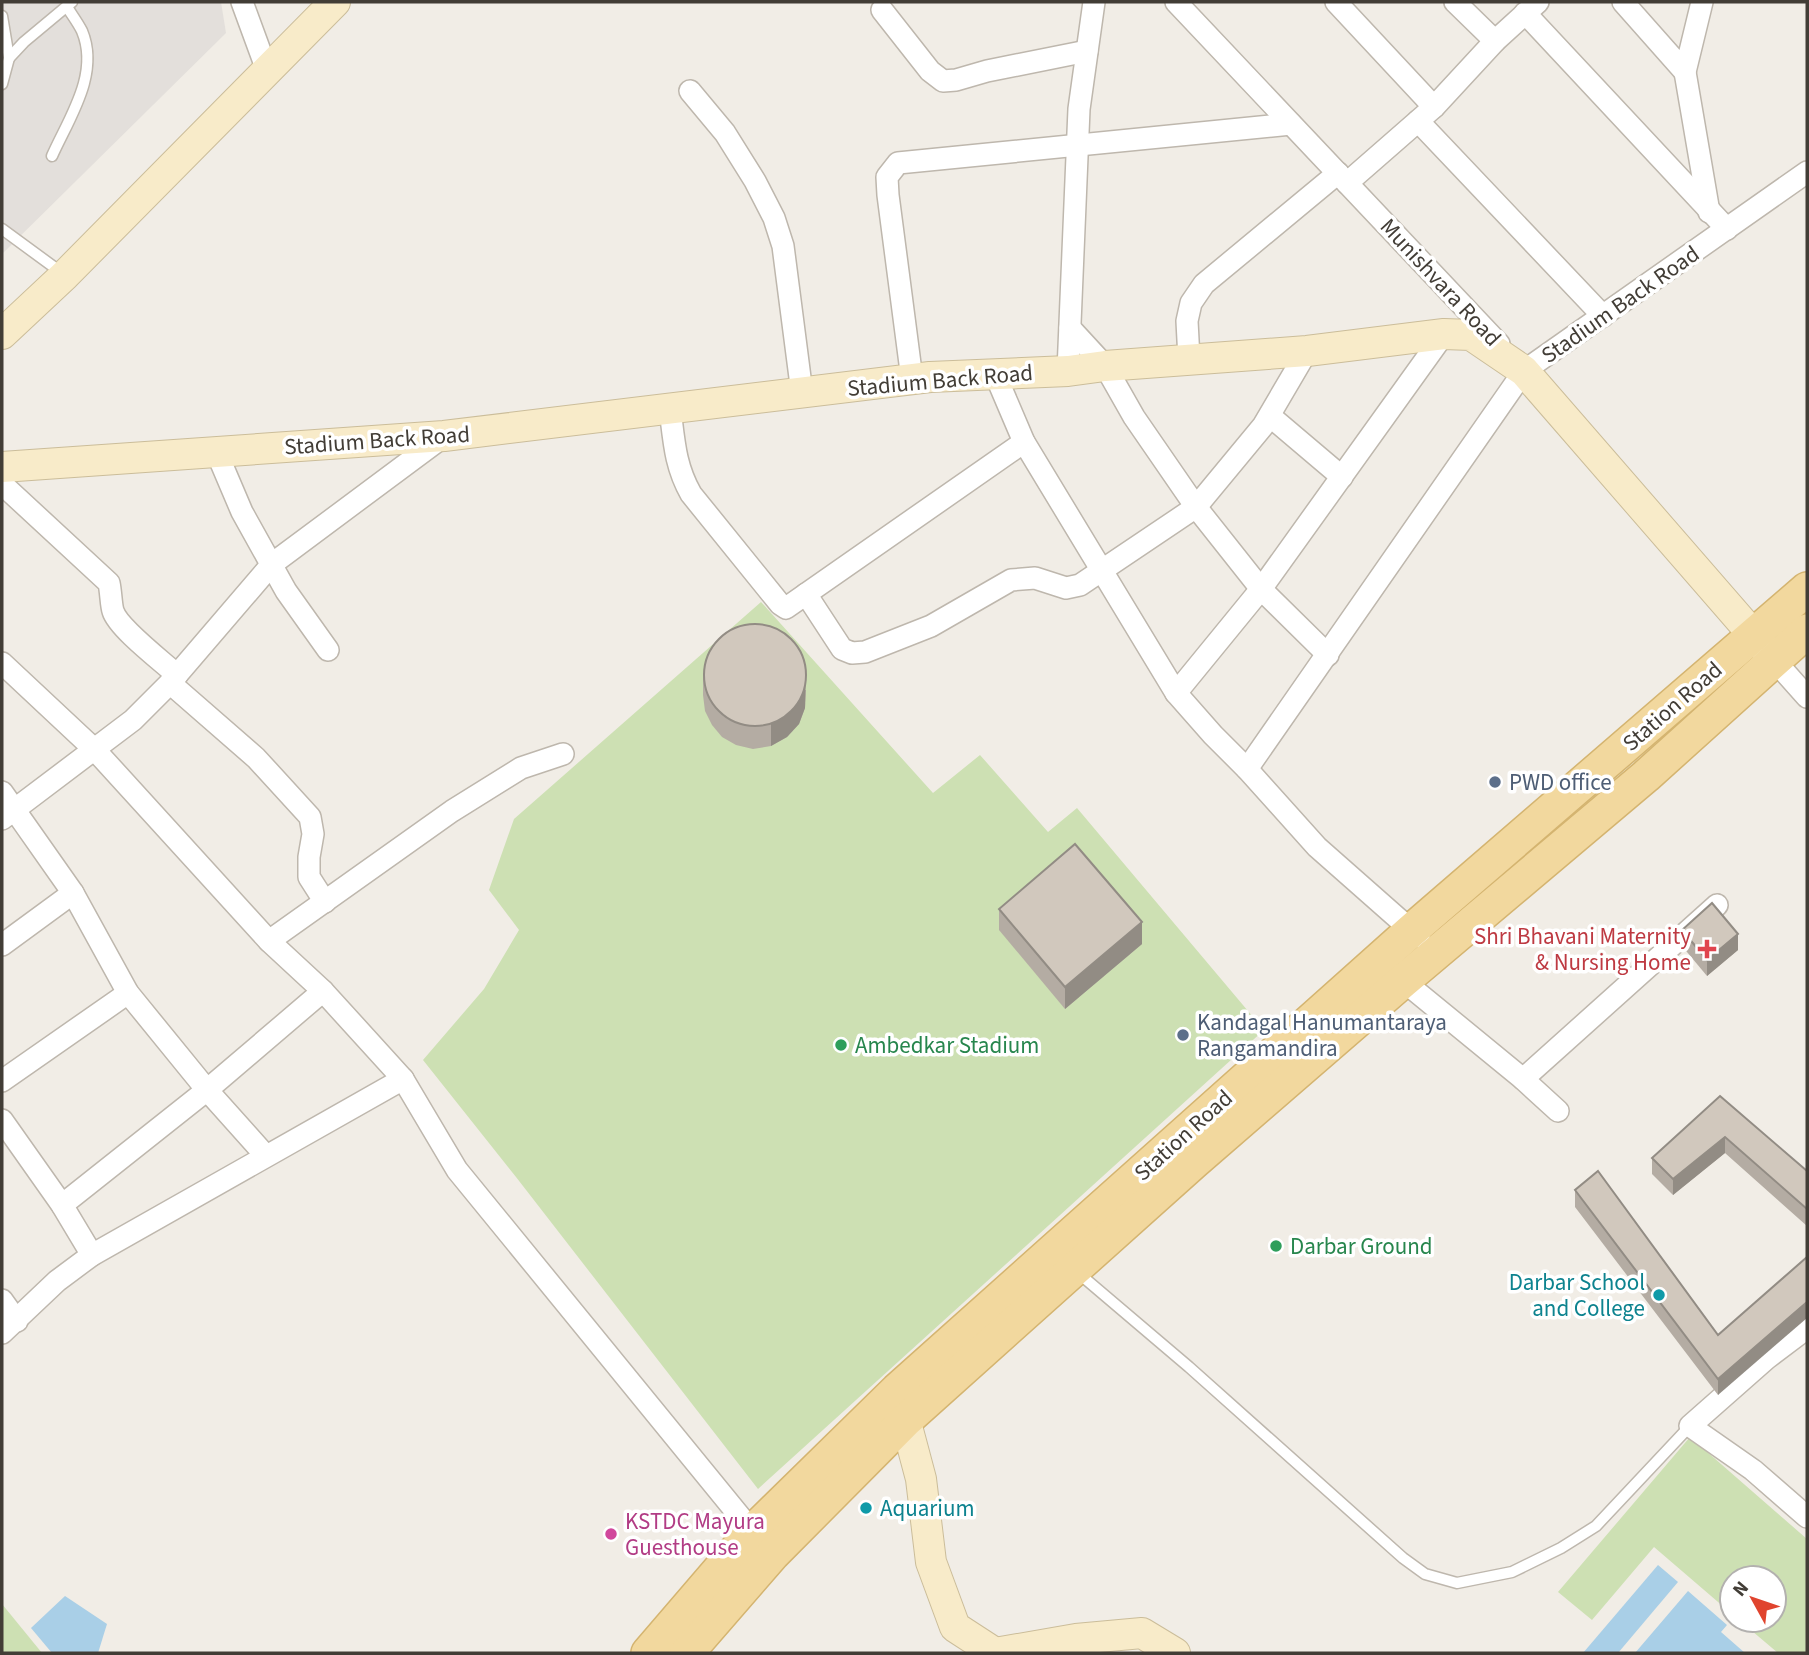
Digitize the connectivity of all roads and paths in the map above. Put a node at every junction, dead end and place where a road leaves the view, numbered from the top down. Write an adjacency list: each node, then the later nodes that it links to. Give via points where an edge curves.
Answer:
1 (242, 2): 16 (street)
2 (335, 2): 16 (street)
3 (1094, 2): 14 (street)
4 (1176, 2): 22 (street, Munishvara Road)
5 (1336, 2): 20 (street)
6 (1455, 2): 13 (street)
7 (1623, 2): 17 (street)
8 (1702, 2): 17 (street)
9 (70, 5): 15 (lane); 24 (lane, via 84,37 88,69)
10 (1532, 7): 13 (street); 27 (street)
11 (882, 10): 14 (street, via 943,81)
12 (2, 16): 15 (lane)
13 (1495, 41): 20 (street)
14 (1087, 51): 23 (street)
15 (9, 58): 18 (lane)
16 (267, 71): 31 (street)
17 (1685, 72): 27 (street)
18 (2, 84)
19 (690, 91): 45 (street, via 725,133 774,218 783,246)
20 (1434, 107): 21 (street)
21 (1418, 121): 26 (street); 32 (street)
22 (1291, 124): 23 (street); 26 (street, Munishvara Road)
23 (1076, 147): 33 (street); 44 (street, via 906,161 892,168 887,177 888,195)
24 (52, 156)
25 (1807, 172): 29 (street, Stadium Back Road)
26 (1342, 178): 38 (street, via 1204,284 1191,303); 41 (street, Munishvara Road)
27 (1709, 209): 29 (street); 30 (street)
28 (2, 229): 31 (lane)
29 (1727, 229): 30 (street, Stadium Back Road)
30 (1709, 241): 32 (street, Stadium Back Road)
31 (65, 275): 34 (street)
32 (1603, 316): 41 (street, Stadium Back Road)
33 (1070, 328): 39 (street); 40 (street)
34 (2, 334)
35 (1444, 334): 36 (street, Stadium Back Road); 41 (street, Stadium Back Road, via 1471,335); 43 (street)
36 (1414, 337): 37 (street, Stadium Back Road); 43 (street)
37 (1307, 351): 38 (street, Stadium Back Road); 47 (street)
38 (1189, 359): 39 (street, Stadium Back Road)
39 (1105, 366): 40 (street, Stadium Back Road); 54 (street)
40 (1068, 371): 42 (street, Stadium Back Road)
41 (1524, 371): 61 (street, Munishvara Road); 63 (street)
42 (995, 374): 44 (street, Stadium Back Road); 49 (street)
43 (1416, 374): 52 (street)
44 (912, 379): 45 (street, Stadium Back Road)
45 (802, 393): 46 (street, Stadium Back Road)
46 (670, 409): 48 (street, Stadium Back Road); 59 (street, via 678,465 691,494 780,604 786,608)
47 (1270, 416): 52 (street); 54 (street)
48 (444, 436): 50 (street, Stadium Back Road); 55 (street)
49 (1024, 442): 56 (street); 59 (street)
50 (216, 451): 51 (street, Stadium Back Road); 55 (street, via 242,512)
51 (2, 467)
52 (1342, 477): 57 (street)
53 (2, 484): 66 (street, via 109,583 112,610 122,625)
54 (1196, 507): 56 (street); 57 (street)
55 (272, 564): 62 (street); 66 (street)
56 (1101, 569): 59 (street, via 1080,585 1066,588 1035,578 1011,580 931,626 865,652 842,649); 67 (street)
57 (1261, 589): 63 (street); 67 (street)
58 (1807, 589): 61 (main road, Station Road)
59 (806, 594)
60 (1807, 631): 64 (main road, Station Road)
61 (1754, 636): 64 (street, Munishvara Road); 77 (main road, Station Road)
62 (328, 650)
63 (1328, 654): 71 (street)
64 (1775, 661): 68 (street, Munishvara Road); 80 (main road, Station Road)
65 (6, 676): 69 (street)
66 (174, 679): 69 (street); 75 (street, via 310,817 309,877)
67 (1176, 693): 71 (street)
68 (1807, 697)
69 (95, 750): 73 (street); 78 (street)
70 (563, 754): 75 (street, via 522,768 452,811)
71 (1247, 769): 77 (street, via 1317,847)
72 (2, 792): 73 (street)
73 (9, 815): 74 (street)
74 (74, 893): 79 (street); 83 (street)
75 (325, 902): 78 (street)
76 (1717, 905): 85 (street)
77 (1412, 930): 80 (street); 81 (main road, Station Road)
78 (270, 941): 82 (street)
79 (2, 945)
80 (1436, 953): 81 (main road, Station Road)
81 (1391, 970): 85 (street); 93 (main road, Station Road); 97 (main road, Station Road)
82 (323, 991): 84 (street); 87 (street)
83 (128, 993): 86 (street); 87 (street)
84 (403, 1079): 90 (street); 100 (street, via 457,1170)
85 (1523, 1079): 88 (street)
86 (2, 1081)
87 (207, 1090): 90 (street); 91 (street)
88 (1558, 1111)
89 (2, 1120): 91 (street)
90 (266, 1156): 92 (street)
91 (62, 1205): 92 (street)
92 (92, 1255): 95 (street)
93 (1074, 1270): 97 (main road, Station Road); 98 (lane, via 1403,1558 1425,1574 1457,1583 1512,1572 1596,1526)
94 (2, 1300): 95 (street)
95 (9, 1327)
96 (1807, 1328): 98 (street)
97 (902, 1405): 100 (main road, Station Road); 103 (street, via 921,1479 931,1562 955,1627)
98 (1690, 1426): 99 (street, via 1753,1470)
99 (1807, 1517)
100 (762, 1544): 101 (main road, Station Road); 102 (main road, Station Road)
101 (648, 1653)
102 (687, 1653)
103 (995, 1653): 104 (street, via 1142,1633)
104 (1175, 1653)

